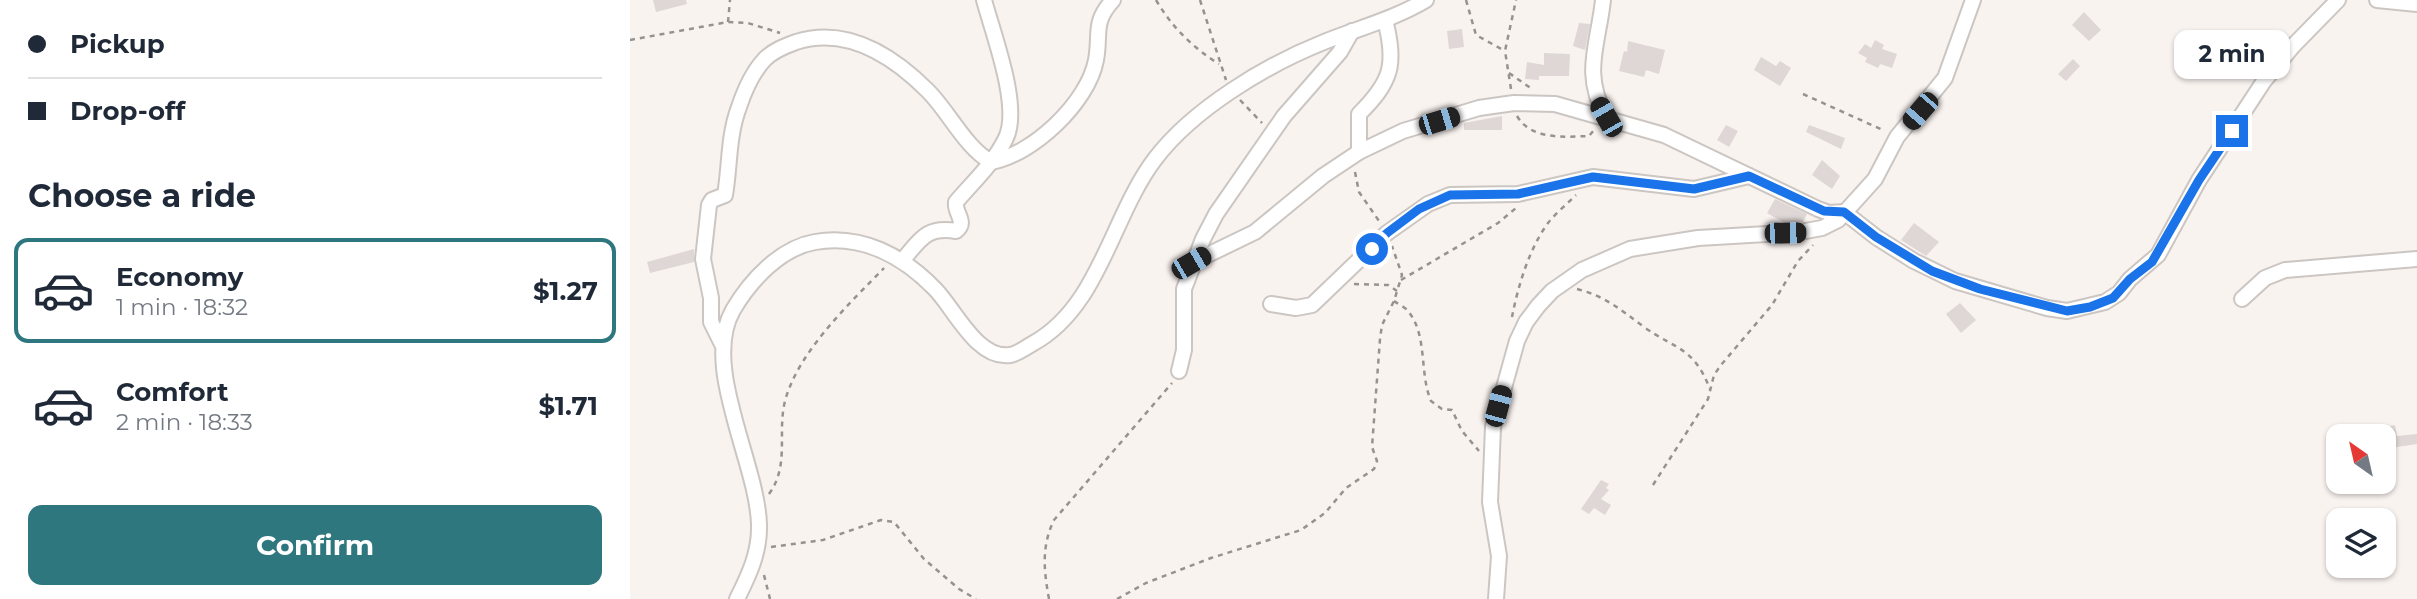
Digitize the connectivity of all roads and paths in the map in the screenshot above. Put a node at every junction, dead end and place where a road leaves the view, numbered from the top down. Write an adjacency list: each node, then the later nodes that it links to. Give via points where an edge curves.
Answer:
1 (730, 0): 15 (path)
2 (984, 0): 28 (street, via 1011,116 1007,136)
3 (1113, 0): 28 (street, via 1098,20 1091,78 1068,112 1039,138)
4 (1156, 0): 20 (path, via 1190,44)
5 (1200, 0): 20 (path)
6 (1426, 0): 14 (street)
7 (1466, 0): 19 (path, via 1476,35)
8 (1516, 0): 19 (path)
9 (1603, 0): 24 (street, via 1592,65)
10 (1973, 0): 26 (street, via 1945,78)
11 (2338, 0): 32 (street, via 2269,75 2199,180 2158,255 2105,302 2067,311 1968,285 1914,261)
12 (2376, 0): 13 (street)
13 (2417, 4)
14 (1385, 20): 16 (street); 27 (street, via 1390,66 1379,94 1359,114)
15 (728, 22): 17 (path); 18 (path, via 748,23)
16 (1352, 31): 21 (street, via 1290,57); 25 (street)
17 (630, 40)
18 (803, 40): 28 (street, via 845,39 891,59 929,92); 46 (street, via 764,59 754,76 729,143 724,195 709,205 703,258 711,322)
19 (1504, 51): 23 (path)
20 (1221, 65): 21 (path)
21 (1234, 91): 25 (path); 35 (street, via 1187,123 1171,140 1135,187 1100,265 1070,314 1044,338 1019,352 998,354 986,349 937,290)
22 (1803, 94): 26 (path)
23 (1514, 103): 24 (street, via 1555,104); 24 (path, via 1527,129 1546,135 1589,136); 27 (street, via 1479,108 1403,131)
24 (1600, 115): 29 (street, via 1678,140)
25 (1272, 135): 37 (street, via 1216,214)
26 (1897, 137): 32 (street, via 1875,179)
27 (1359, 152): 34 (path, via 1356,184); 37 (street, via 1255,232)
28 (991, 162): 35 (street, via 956,202 960,229 927,233)
29 (1749, 176): 30 (street, via 1694,189); 32 (street, via 1824,211)
30 (1593, 177): 31 (street); 45 (path, via 1548,223 1522,277)
31 (1518, 194): 34 (street, via 1450,195 1428,204); 39 (path, via 1519,202 1510,216)
32 (1845, 213): 33 (street)
33 (1828, 225): 40 (street, via 1800,232 1698,238 1630,249 1604,258); 48 (path, via 1821,239 1798,261 1772,305 1727,355 1714,375)
34 (1387, 233): 38 (street); 39 (path)
35 (899, 259): 46 (street, via 859,242 806,243 775,261 747,289 725,327); 51 (path, via 852,300 797,372 783,414 781,467 772,490)
36 (2417, 259): 42 (street, via 2285,270 2265,278)
37 (1191, 263): 47 (street, via 1184,289 1184,350)
38 (1340, 279): 41 (path, via 1388,285); 44 (street, via 1307,307)
39 (1401, 280): 41 (path)
40 (1560, 286): 48 (path, via 1609,300 1676,344 1695,360); 49 (street, via 1526,322 1517,341 1493,427)
41 (1397, 291): 43 (path)
42 (2242, 299)
43 (1394, 301): 49 (path, via 1409,312 1418,329 1431,401 1452,410 1475,446); 56 (path, via 1380,339 1371,447 1377,461 1374,468 1301,530 1211,558)
44 (1271, 304)
45 (1511, 319)
46 (722, 344): 51 (street, via 734,421)
47 (1179, 372): 55 (path, via 1168,391 1054,520 1044,556)
48 (1711, 391): 50 (path)
49 (1491, 457): 57 (street, via 1490,502 1499,556)
50 (1653, 485)
51 (758, 507): 52 (street)
52 (758, 547): 53 (street); 54 (path, via 823,540 881,520 894,522 924,559)
53 (737, 599)
54 (976, 599)
55 (1049, 599)
56 (1117, 599)
57 (1496, 599)

